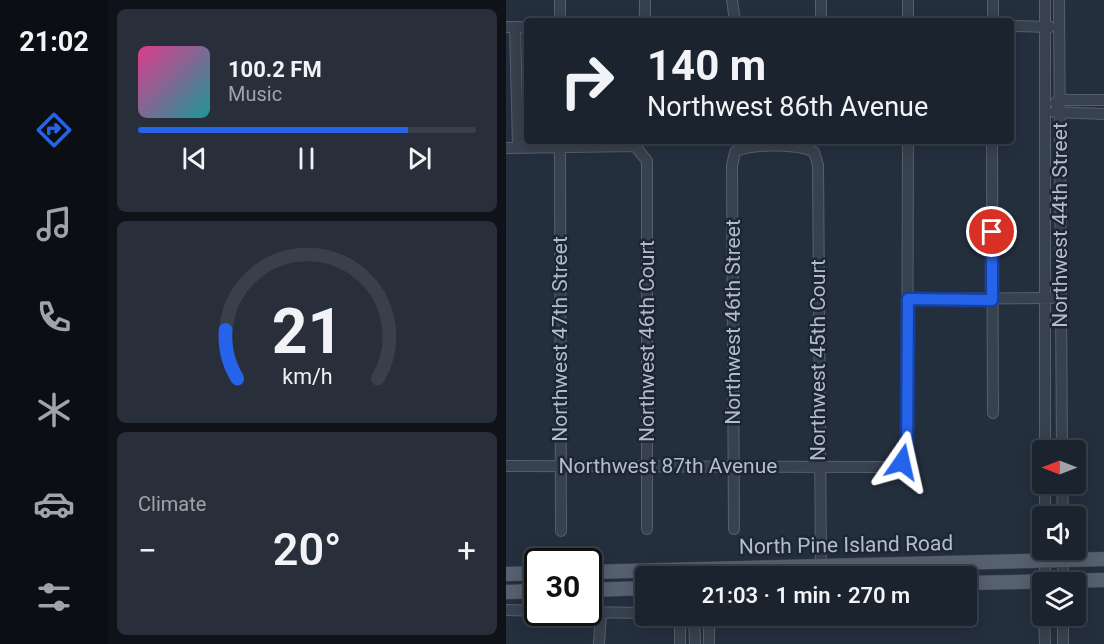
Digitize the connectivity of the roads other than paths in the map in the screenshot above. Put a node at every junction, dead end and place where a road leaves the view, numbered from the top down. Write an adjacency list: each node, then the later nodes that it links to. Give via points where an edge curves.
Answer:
1 (560, 0): 9 (street)
2 (645, 0): 10 (street)
3 (732, 0): 11 (street)
4 (821, 0): 12 (street)
5 (908, 0): 13 (street)
6 (993, 0): 14 (street)
7 (1045, 0): 16 (street, Northwest 44th Street)
8 (1059, 0): 18 (street, Northwest 44th Street)
9 (560, 18)
10 (644, 18)
11 (735, 18)
12 (821, 18)
13 (908, 18)
14 (993, 18)
15 (1014, 26): 16 (street)
16 (1045, 26): 18 (street); 21 (street, Northwest 44th Street)
17 (511, 27): 26 (street)
18 (1059, 27): 19 (street, Northwest 44th Street)
19 (1059, 100): 20 (street); 21 (street); 22 (street, Northwest 44th Street)
20 (1104, 100)
21 (1045, 108): 22 (street); 32 (street, Northwest 44th Street)
22 (1059, 114): 23 (street); 30 (street, Northwest 44th Street)
23 (1104, 114)
24 (908, 144): 31 (street)
25 (992, 144): 33 (street)
26 (518, 147): 27 (street); 28 (street)
27 (560, 147): 37 (street, Northwest 46th Court, via 635,146 647,161); 39 (street, Northwest 47th Street)
28 (506, 148)
29 (814, 152): 40 (street, Northwest 46th Street, via 804,147 744,147 736,152 732,166); 41 (street, Northwest 45th Court, via 818,165)
30 (1060, 297): 32 (street); 36 (street, Northwest 44th Street)
31 (908, 299): 33 (street); 41 (street, Northwest 87th Avenue, via 907,449 902,462 887,467)
32 (1046, 299): 33 (street); 35 (street, Northwest 44th Street)
33 (992, 300): 34 (street)
34 (993, 413)
35 (1046, 440)
36 (1062, 440)
37 (647, 465): 39 (street, Northwest 87th Avenue); 40 (street, Northwest 87th Avenue); 42 (street, Northwest 46th Court)
38 (506, 466): 39 (street, Northwest 87th Avenue)
39 (561, 466): 44 (street, Northwest 47th Street)
40 (734, 466): 41 (street, Northwest 87th Avenue); 43 (street, Northwest 46th Street)
41 (818, 466): 48 (street, Northwest 45th Court)
42 (647, 529)
43 (734, 529)
44 (561, 531)
45 (1032, 556): 49 (main road, North Pine Island Road)
46 (1086, 557): 47 (main road, North Pine Island Road)
47 (1104, 559)
48 (826, 566)
49 (906, 566)
50 (602, 572): 51 (main road, North Pine Island Road)
51 (635, 572)
52 (524, 573): 53 (main road)
53 (506, 574)
54 (1104, 580): 55 (main road, North Pine Island Road)
55 (1086, 581)
56 (1032, 582): 57 (main road, North Pine Island Road)
57 (977, 583)
58 (635, 588): 59 (main road)
59 (602, 590)
60 (524, 591): 61 (main road)
61 (506, 592)
62 (506, 610): 63 (street)
63 (524, 611)
64 (602, 613): 65 (street)
65 (635, 613)
66 (600, 626): 72 (street)
67 (680, 626): 73 (street)
68 (694, 626): 74 (street)
69 (709, 626): 75 (street)
70 (1044, 626): 76 (street)
71 (1063, 626): 77 (street)
72 (599, 644)
73 (680, 644)
74 (695, 644)
75 (709, 644)
76 (1045, 644)
77 (1063, 644)

